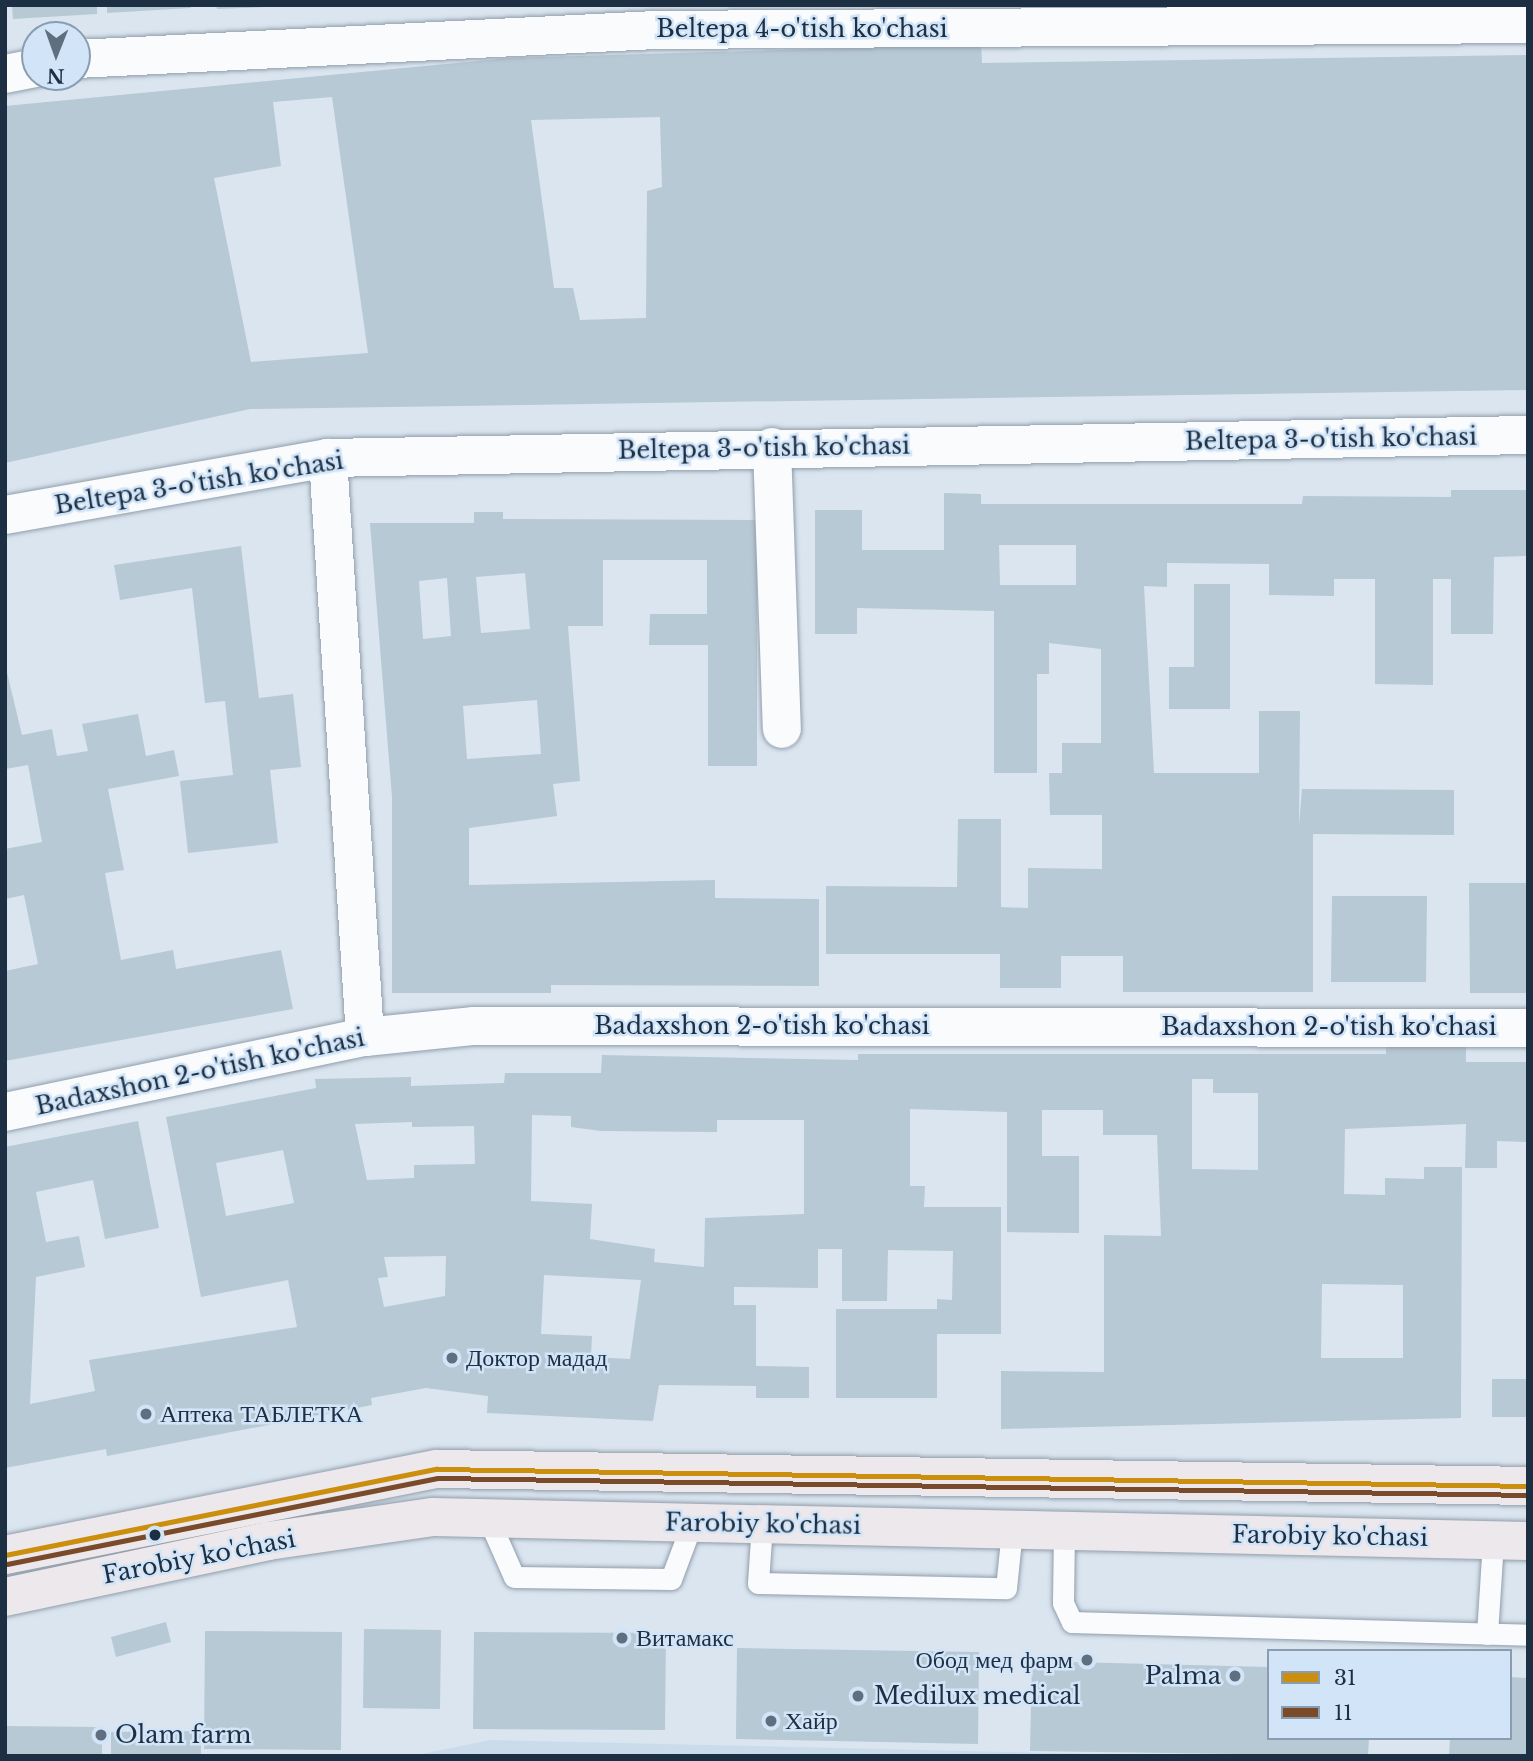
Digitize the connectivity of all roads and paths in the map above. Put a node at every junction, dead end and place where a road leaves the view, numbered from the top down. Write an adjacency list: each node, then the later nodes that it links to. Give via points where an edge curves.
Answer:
1 (654, 17): 2 (street, Beltepa 4-o'tish ko'chasi); 3 (street, Beltepa 4-o'tish ko'chasi)
2 (1528, 24)
3 (91, 58)
4 (1528, 435): 5 (street, Beltepa 3-o'tish ko'chasi)
5 (772, 447): 6 (street, Beltepa 3-o'tish ko'chasi); 8 (street)
6 (328, 458): 7 (street, Beltepa 3-o'tish ko'chasi); 10 (street)
7 (5, 515)
8 (782, 729)
9 (1528, 1028): 10 (street, Badaxshon 2-o'tish ko'chasi, via 474,1026)
10 (365, 1037): 11 (street, Badaxshon 2-o'tish ko'chasi)
11 (5, 1112)
12 (1528, 1486): 19 (main road, Farobiy ko'chasi, via 437,1469)
13 (488, 1518): 14 (main road, Farobiy ko'chasi); 14 (lane, via 514,1577 671,1580); 20 (main road, Farobiy ko'chasi, via 433,1517 268,1541)
14 (692, 1523): 15 (main road, Farobiy ko'chasi)
15 (762, 1524): 16 (main road, Farobiy ko'chasi); 16 (lane, via 758,1583 1006,1588)
16 (1012, 1530): 17 (main road, Farobiy ko'chasi)
17 (1064, 1531): 18 (main road, Farobiy ko'chasi); 21 (lane, via 1063,1603 1072,1622)
18 (1510, 1540): 21 (lane)
19 (5, 1555)
20 (5, 1597)
21 (1487, 1634): 22 (lane)
22 (1528, 1635)

